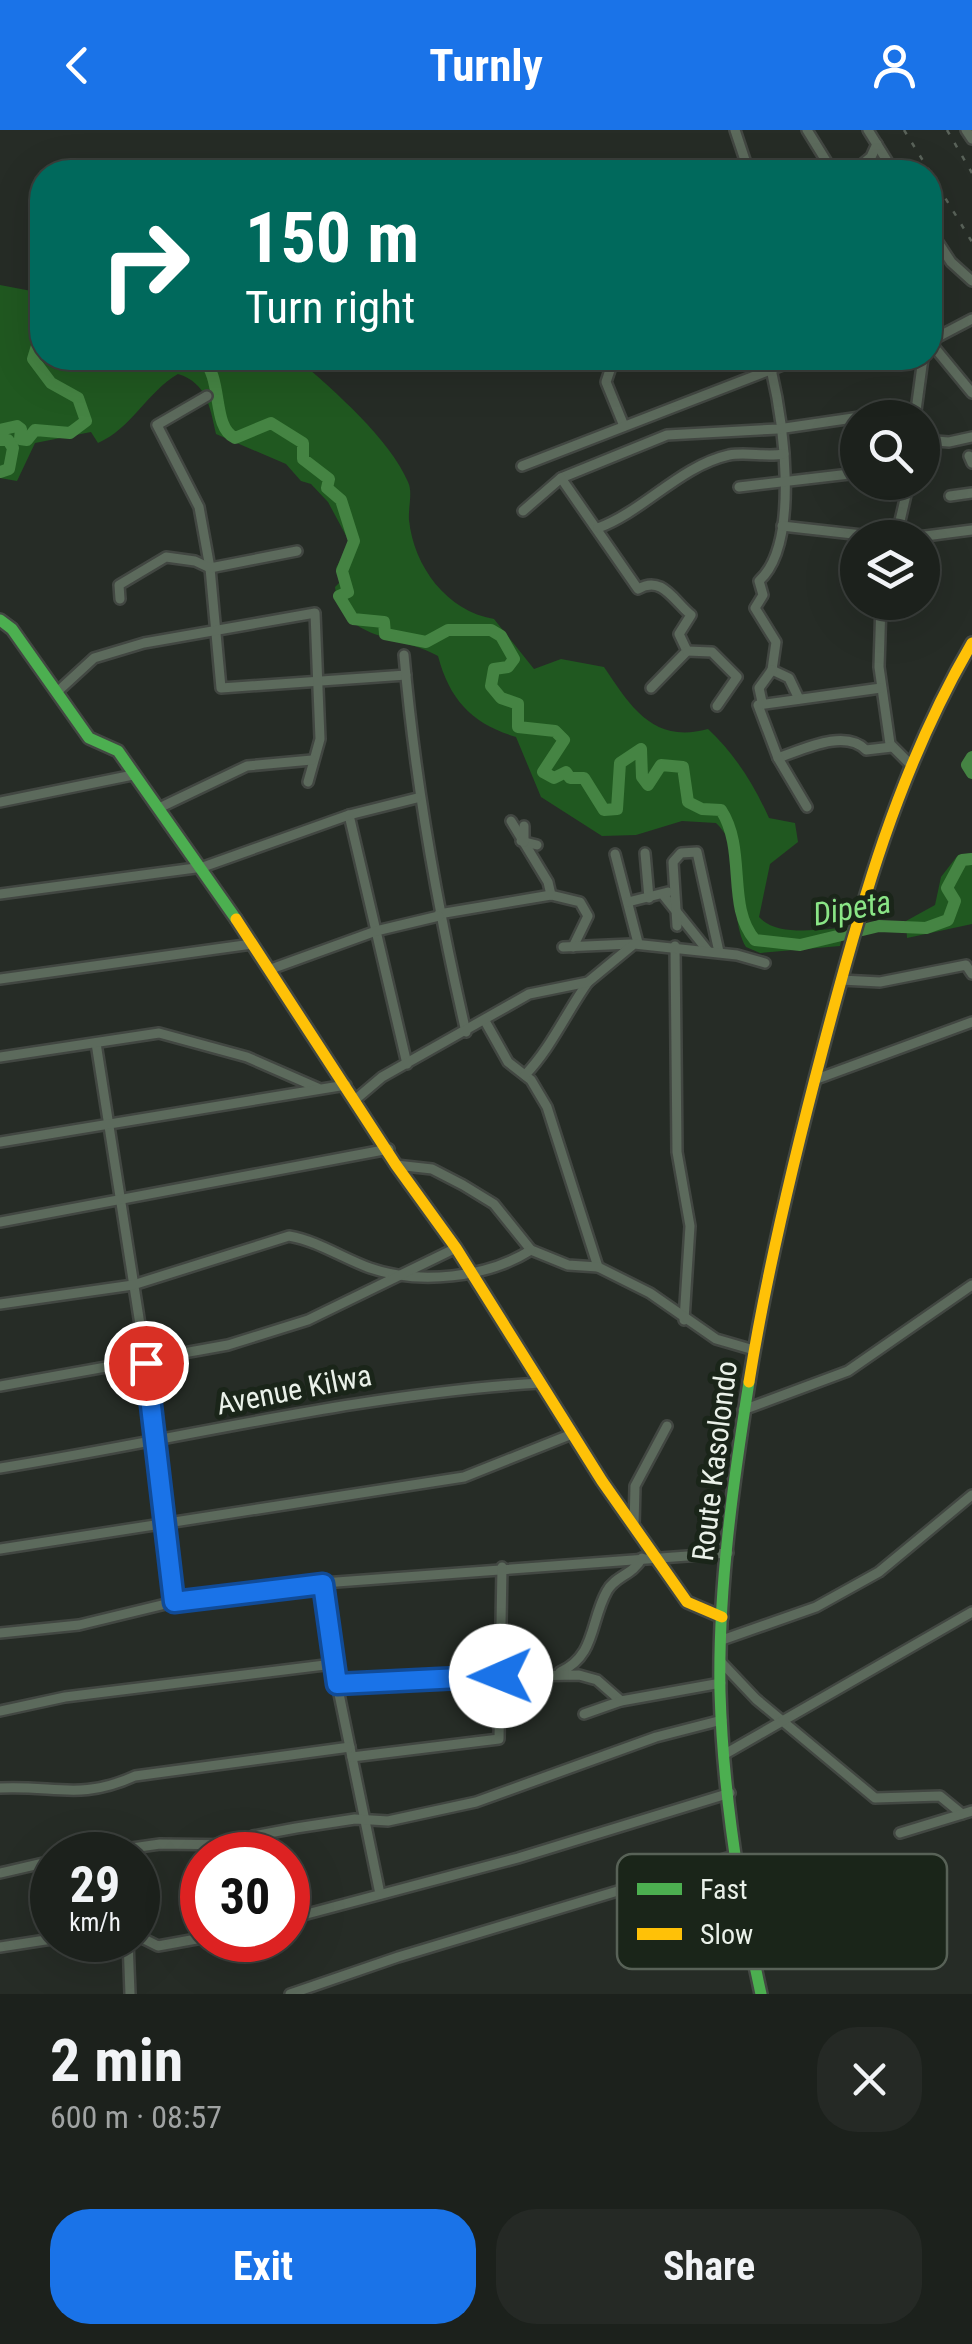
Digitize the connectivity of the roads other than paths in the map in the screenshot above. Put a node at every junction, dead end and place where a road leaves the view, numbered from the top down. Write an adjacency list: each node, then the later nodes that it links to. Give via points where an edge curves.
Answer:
1 (735, 130): 7 (street)
2 (807, 130): 8 (street)
3 (868, 130): 6 (street)
4 (966, 130): 5 (street)
5 (972, 139)
6 (877, 144): 9 (street); 10 (street)
7 (745, 160)
8 (826, 160)
9 (868, 160)
10 (887, 160)
11 (942, 249): 12 (street)
12 (972, 281)
13 (972, 318): 14 (street)
14 (942, 334)
15 (942, 356): 20 (street)
16 (610, 370): 24 (street, via 606,382)
17 (768, 370): 24 (street)
18 (771, 370): 25 (street)
19 (921, 370): 22 (street)
20 (972, 393)
21 (207, 396): 43 (street, via 157,425 199,507)
22 (917, 400)
23 (840, 420): 25 (street)
24 (624, 426): 29 (street)
25 (778, 429): 28 (street); 31 (street, via 667,434)
26 (972, 437): 27 (street)
27 (940, 441)
28 (784, 454): 32 (street); 38 (street, via 726,456)
29 (522, 466)
30 (840, 474): 32 (street)
31 (562, 478): 36 (street); 38 (street)
32 (783, 482): 33 (street); 37 (street)
33 (739, 487)
34 (972, 493): 35 (street)
35 (950, 496)
36 (523, 511)
37 (782, 526): 40 (street); 51 (street, via 755,608 776,642)
38 (598, 528): 49 (street, via 638,589 663,585 691,616 679,634)
39 (972, 530): 41 (street)
40 (840, 532)
41 (940, 534)
42 (297, 551): 43 (street)
43 (210, 568): 44 (street, via 166,557 119,585); 47 (street)
44 (120, 599)
45 (0, 620): 58 (street)
46 (881, 620): 57 (street)
47 (213, 634): 54 (street, via 222,688); 54 (street, via 315,613); 58 (street, via 94,658)
48 (972, 643): 65 (street)
49 (687, 650): 53 (street, via 712,652); 55 (street)
50 (404, 655): 52 (street)
51 (772, 670): 56 (street); 59 (street, via 790,678)
52 (406, 675): 54 (street); 68 (street)
53 (737, 678): 56 (street); 61 (street)
54 (320, 680): 64 (street, via 320,739)
55 (651, 688)
56 (759, 688): 60 (street)
57 (881, 688): 59 (street); 62 (street)
58 (57, 692): 66 (street, via 89,738 118,751)
59 (799, 699): 60 (street)
60 (762, 702): 63 (street)
61 (717, 706)
62 (892, 747): 63 (street, via 866,750 856,742 828,741); 65 (street)
63 (778, 758): 70 (street)
64 (312, 760): 67 (street); 71 (street, via 247,766)
65 (908, 762): 98 (street, Route Kasolondo)
66 (134, 775): 69 (street); 71 (street)
67 (308, 782)
68 (418, 798): 72 (street); 87 (street)
69 (0, 802)
70 (807, 807)
71 (159, 808): 79 (street)
72 (349, 815): 79 (street); 89 (street)
73 (511, 821): 75 (street)
74 (524, 826): 75 (street)
75 (523, 841): 76 (street); 82 (street)
76 (537, 845)
77 (615, 854): 85 (street)
78 (646, 854): 84 (street)
79 (204, 867): 81 (street); 90 (street)
80 (675, 886): 83 (street); 86 (street); 93 (street, via 674,862 697,852)
81 (0, 894)
82 (551, 895): 87 (street); 91 (street, via 586,909 568,947)
83 (664, 896): 84 (street); 86 (street)
84 (649, 898): 85 (street)
85 (628, 902): 91 (street)
86 (676, 908): 88 (street); 93 (street)
87 (439, 915): 89 (street); 102 (street)
88 (677, 926)
89 (376, 930): 95 (street); 105 (street)
90 (252, 944): 95 (street); 97 (street)
91 (636, 944): 92 (street); 99 (street)
92 (676, 946): 93 (street); 125 (street, via 678,1152 690,1226)
93 (714, 952): 94 (street)
94 (765, 964)
95 (271, 969): 108 (street)
96 (972, 974): 98 (street, via 966,966 880,982)
97 (0, 978)
98 (841, 980): 107 (street, Route Kasolondo)
99 (588, 982): 100 (street, via 529,994); 106 (street, via 547,1052)
100 (485, 1021): 102 (street); 106 (street, via 508,1062)
101 (972, 1022): 107 (street)
102 (466, 1032): 105 (street)
103 (96, 1043): 104 (street); 109 (street, via 160,1033 247,1057); 111 (street)
104 (0, 1058)
105 (407, 1064): 110 (street)
106 (525, 1075): 119 (street, via 547,1107)
107 (814, 1080): 126 (street, Route Kasolondo)
108 (346, 1085): 109 (street); 110 (street)
109 (321, 1089): 111 (street)
110 (356, 1100): 113 (street)
111 (108, 1126): 112 (street); 115 (street)
112 (0, 1142)
113 (389, 1148): 114 (street); 115 (street)
114 (396, 1165): 117 (street); 118 (street, via 432,1169 479,1194)
115 (118, 1202): 116 (street); 122 (street)
116 (0, 1222)
117 (456, 1248): 120 (street); 121 (street)
118 (531, 1250): 119 (street, via 568,1265); 120 (street)
119 (598, 1267): 125 (street, via 650,1293)
120 (471, 1272): 121 (street); 128 (street)
121 (402, 1275): 122 (street, via 289,1236); 127 (street, via 308,1320)
122 (133, 1285): 124 (street); 127 (street)
123 (972, 1285): 130 (street, via 848,1370)
124 (0, 1304)
125 (684, 1320): 126 (street)
126 (754, 1350): 130 (street, Route Kasolondo)
127 (146, 1363): 129 (street); 133 (street)
128 (540, 1383): 132 (street); 133 (street, Avenue Kilwa, via 383,1398)
129 (0, 1386)
130 (743, 1410): 139 (street, Route Kasolondo)
131 (667, 1426): 137 (street, via 635,1486)
132 (572, 1434): 136 (street, via 464,1477); 137 (street)
133 (156, 1442): 134 (street, Avenue Kilwa); 136 (street)
134 (0, 1468)
135 (972, 1495): 148 (street, via 879,1572 816,1606)
136 (164, 1523): 138 (street); 144 (street)
137 (634, 1526): 141 (street)
138 (0, 1549)
139 (728, 1553): 141 (street); 146 (street, Route Kasolondo)
140 (642, 1558): 141 (street); 142 (street); 151 (street, via 609,1587 584,1656)
141 (656, 1558): 146 (street, via 687,1602)
142 (502, 1568): 143 (street); 152 (street)
143 (323, 1584): 144 (street); 150 (street)
144 (174, 1602): 147 (street)
145 (972, 1612): 159 (street)
146 (722, 1617): 148 (street, Route Kasolondo)
147 (0, 1633)
148 (722, 1640): 149 (street, Route Kasolondo)
149 (722, 1663): 153 (street, Route Kasolondo); 159 (street)
150 (333, 1664): 154 (street); 156 (street)
151 (556, 1674): 152 (street); 155 (street, via 597,1680)
152 (501, 1676): 154 (street); 160 (street, via 499,1739)
153 (721, 1683): 155 (street); 158 (street, Route Kasolondo)
154 (337, 1684): 160 (street)
155 (621, 1701): 157 (street)
156 (0, 1711)
157 (584, 1714)
158 (722, 1720): 161 (street, Route Kasolondo); 165 (street, via 476,1802)
159 (784, 1720): 161 (street); 164 (street, via 875,1798 940,1796)
160 (351, 1752): 162 (street, via 135,1776 106,1789 60,1794); 165 (street)
161 (725, 1754): 163 (street, Route Kasolondo)
162 (0, 1788)
163 (730, 1793): 168 (street, Route Kasolondo); 172 (street)
164 (967, 1812): 166 (street)
165 (364, 1822): 167 (street, via 282,1830 240,1845); 172 (street)
166 (900, 1834)
167 (160, 1844)
168 (734, 1854)
169 (30, 1866): 170 (street)
170 (0, 1873)
171 (617, 1891): 179 (street)
172 (380, 1894): 173 (street)
173 (310, 1913)
174 (30, 1943): 175 (street)
175 (0, 1947)
176 (129, 1962): 178 (street)
177 (756, 1969): 180 (street, Route Kasolondo)
178 (130, 1994)
179 (290, 1994)
180 (761, 1994)

